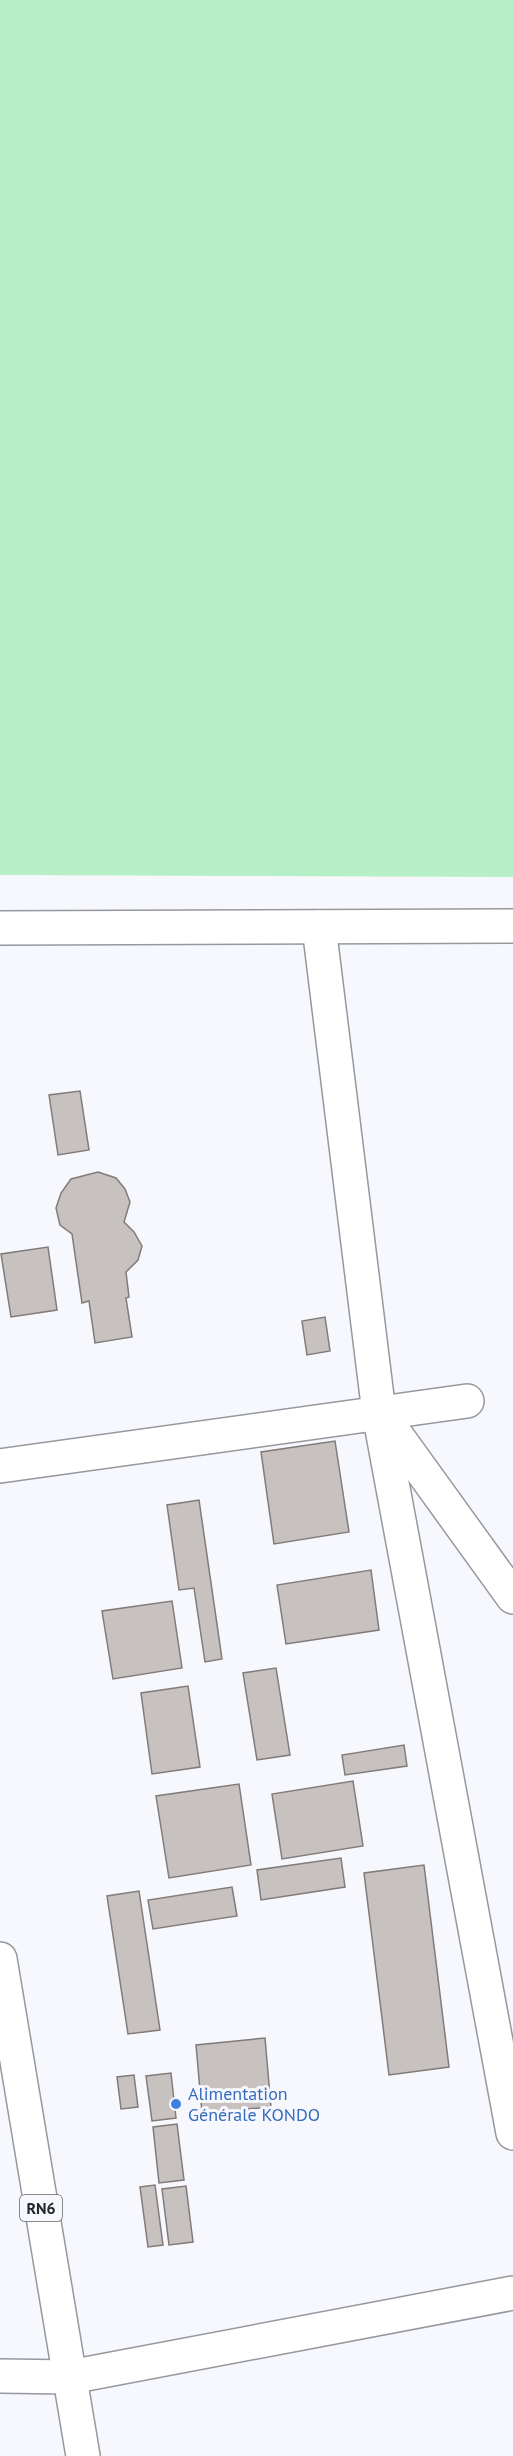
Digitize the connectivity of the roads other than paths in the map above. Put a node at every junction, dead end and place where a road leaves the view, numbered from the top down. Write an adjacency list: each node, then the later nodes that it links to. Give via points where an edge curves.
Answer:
1 (513, 926): 2 (main road)
2 (319, 927): 3 (main road); 5 (main road)
3 (0, 928)
4 (467, 1401): 5 (main road)
5 (379, 1413): 6 (main road); 7 (main road); 9 (main road)
6 (0, 1466)
7 (513, 1597)
8 (0, 1959): 12 (main road, RN6)
9 (513, 2133)
10 (513, 2293): 12 (main road)
11 (0, 2376): 12 (main road)
12 (70, 2377): 13 (main road, RN6)
13 (83, 2456)

